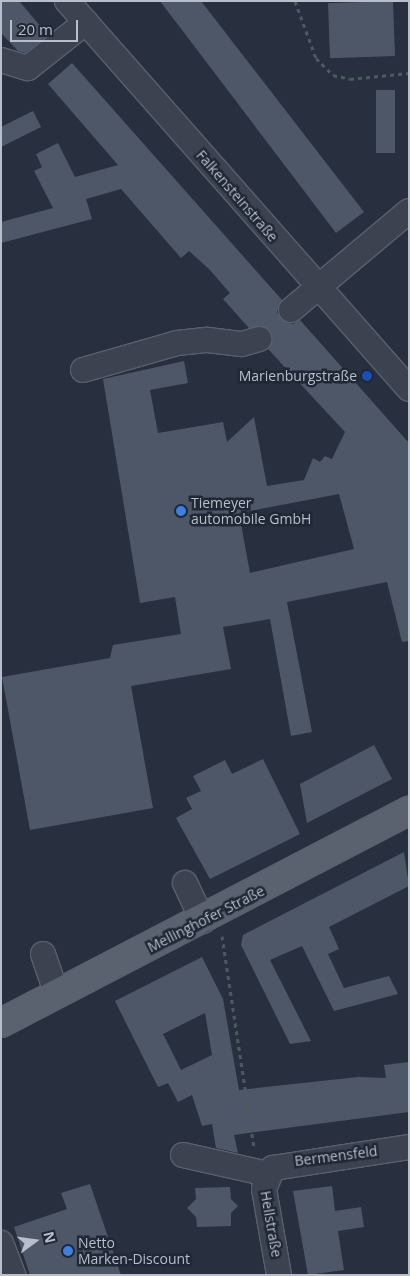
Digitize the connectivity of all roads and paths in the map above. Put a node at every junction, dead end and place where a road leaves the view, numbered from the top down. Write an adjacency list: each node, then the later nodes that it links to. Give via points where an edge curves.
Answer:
1 (67, 1): 3 (street, Falkensteinstraße)
2 (295, 1): 5 (path, via 316,58 333,75 350,79)
3 (86, 22): 4 (street, via 28,68); 7 (street, Falkensteinstraße)
4 (1, 60)
5 (409, 73)
6 (409, 211): 7 (street)
7 (320, 288): 8 (street); 11 (street, Falkensteinstraße)
8 (291, 310)
9 (259, 339): 10 (street, via 242,344 208,340 177,343)
10 (83, 370)
11 (409, 389)
12 (409, 811): 14 (main road, Mellinghofer Straße)
13 (185, 883): 14 (street)
14 (210, 917): 16 (main road, Mellinghofer Straße); 20 (path, via 255,1151)
15 (43, 954): 16 (street)
16 (57, 995): 17 (main road, Mellinghofer Straße)
17 (1, 1023)
18 (409, 1147): 20 (street, Bermensfeld, via 279,1164)
19 (183, 1156): 20 (street)
20 (268, 1174): 23 (street, Hellstraße, via 264,1189)
21 (1, 1243): 22 (street)
22 (12, 1275)
23 (280, 1275)

